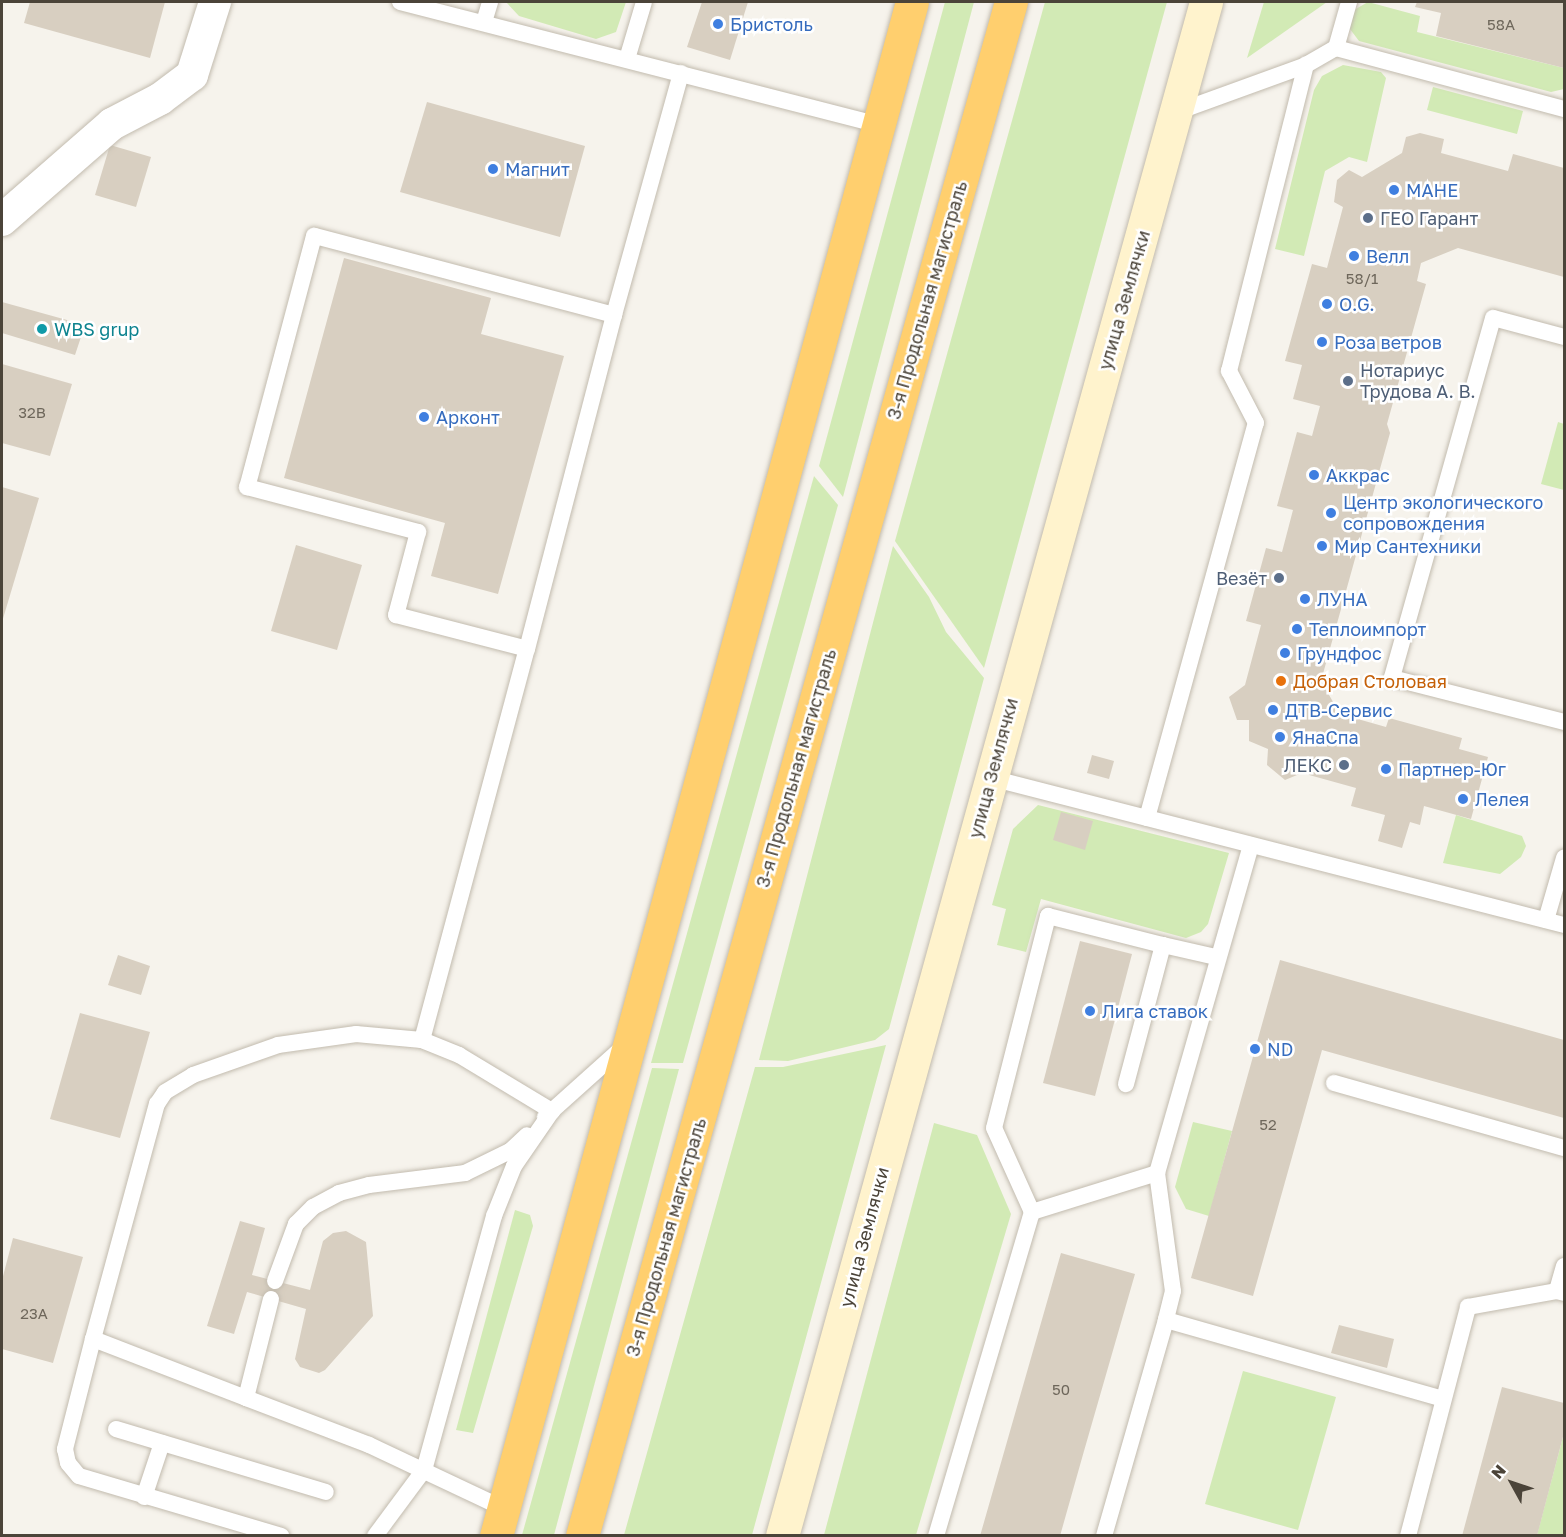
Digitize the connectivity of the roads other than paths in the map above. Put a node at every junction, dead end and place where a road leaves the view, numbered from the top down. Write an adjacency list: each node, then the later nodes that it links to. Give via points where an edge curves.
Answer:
1 (215, 2): 17 (street, via 192,75 160,99 112,124)
2 (400, 2): 9 (lane)
3 (490, 2): 9 (lane)
4 (644, 2): 11 (lane)
5 (912, 2): 16 (highway)
6 (1011, 2): 54 (highway, 3-я Продольная магистраль)
7 (1206, 2): 15 (main road, улица Землячки)
8 (1349, 2): 10 (lane)
9 (484, 22): 11 (lane)
10 (1336, 48): 12 (lane); 14 (lane)
11 (627, 59): 13 (lane)
12 (1306, 65): 15 (lane); 23 (lane, via 1229,371 1256,423)
13 (681, 73): 16 (lane); 18 (lane)
14 (1564, 109)
15 (1177, 112): 22 (main road, улица Землячки)
16 (878, 125): 31 (highway)
17 (2, 220)
18 (614, 315): 20 (lane); 20 (lane, via 314,236 247,488 418,532 396,615)
19 (1564, 337): 21 (lane, via 1493,318 1392,678)
20 (527, 650): 30 (lane)
21 (1564, 722)
22 (991, 778): 23 (lane); 55 (main road, улица Землячки)
23 (1147, 818): 24 (lane)
24 (1251, 845): 26 (lane); 29 (lane)
25 (1564, 858): 26 (lane)
26 (1546, 920): 27 (lane)
27 (1564, 925)
28 (1163, 945): 29 (lane); 33 (lane); 37 (lane, via 1048,916 994,1128)
29 (1216, 957): 36 (lane)
30 (422, 1040): 34 (lane, via 459,1055); 43 (lane, via 356,1034 311,1038 278,1045 193,1075 165,1092 157,1104)
31 (627, 1044): 34 (lane); 51 (highway)
32 (1334, 1083): 35 (lane)
33 (1126, 1084)
34 (552, 1111): 39 (lane, via 510,1151 465,1173 369,1185 339,1193 313,1207 296,1224); 48 (lane, via 514,1166 494,1216)
35 (1564, 1148)
36 (1158, 1173): 37 (lane); 42 (lane, via 1173,1291)
37 (1032, 1212): 56 (lane)
38 (1564, 1266): 40 (lane)
39 (275, 1281)
40 (1561, 1292): 45 (lane, via 1468,1306)
41 (271, 1299): 44 (lane)
42 (1166, 1320): 45 (lane); 57 (lane)
43 (93, 1339): 44 (lane); 50 (lane, via 65,1449 68,1463 79,1476)
44 (246, 1398): 48 (lane)
45 (1443, 1400): 58 (lane)
46 (116, 1429): 47 (lane)
47 (162, 1443): 49 (lane); 50 (lane)
48 (424, 1470): 51 (lane); 53 (lane)
49 (326, 1492)
50 (144, 1497): 52 (lane)
51 (500, 1522)
52 (281, 1536)
53 (375, 1536)
54 (582, 1536)
55 (782, 1536)
56 (936, 1536)
57 (1104, 1536)
58 (1408, 1536)

